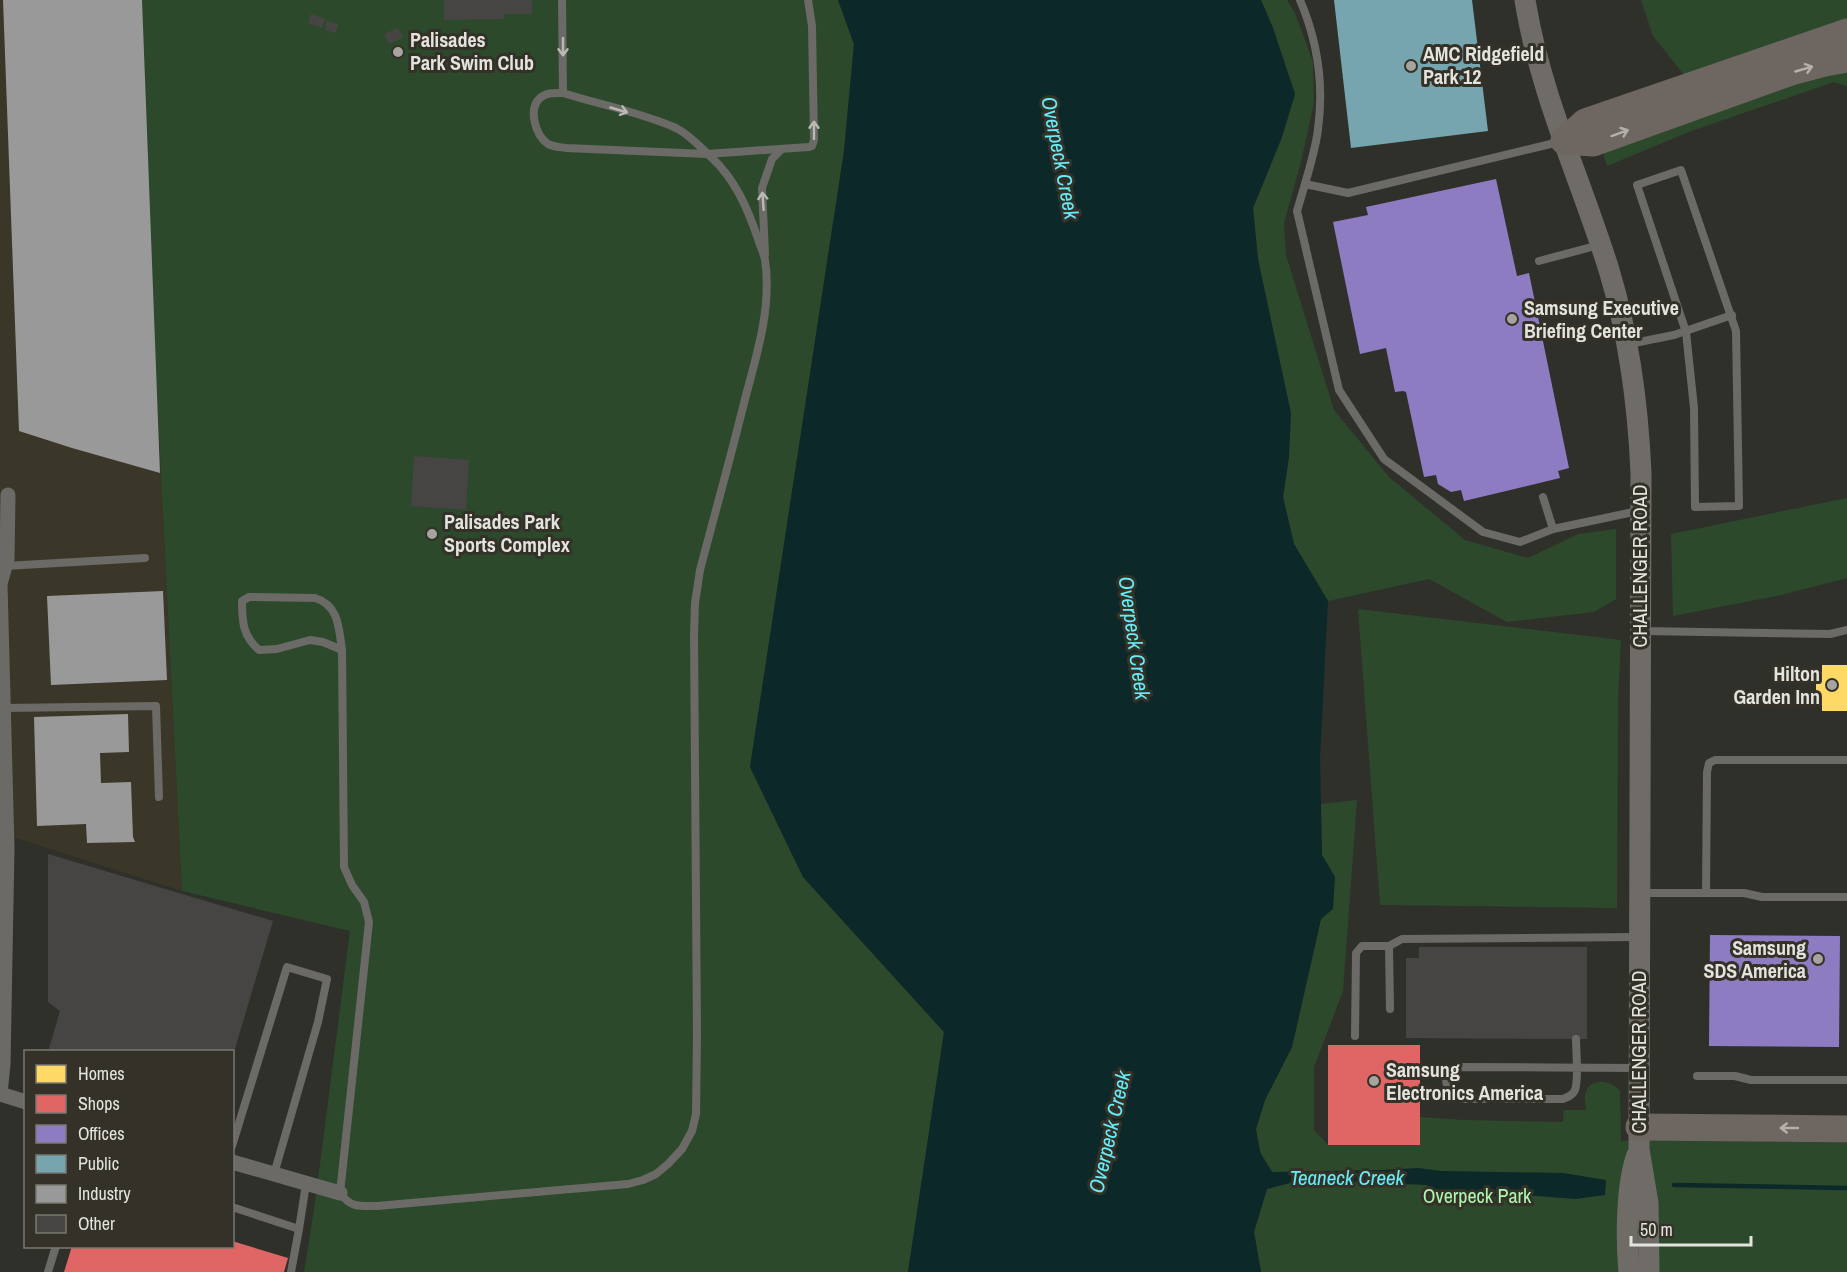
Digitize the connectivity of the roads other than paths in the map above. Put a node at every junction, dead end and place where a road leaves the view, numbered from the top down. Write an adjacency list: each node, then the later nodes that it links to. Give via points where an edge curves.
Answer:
1 (562, 0): 7 (lane, one-way to 7)
2 (808, 0): 9 (lane, one-way to 2, via 805,148 813,143 812,26)
3 (1300, 0): 11 (lane, via 1316,51 1321,94 1318,131)
4 (1525, 0): 8 (main road, CHALLENGER ROAD, via 1541,74)
5 (1847, 32): 8 (highway, via 1585,122)
6 (1847, 59): 8 (highway, one-way to 6, via 1593,143 1774,78)
7 (563, 93): 10 (lane, one-way to 10, via 676,128); 10 (lane, via 550,93 535,107 534,122 540,137 549,145)
8 (1564, 141): 11 (lane, via 1348,193); 12 (main road, CHALLENGER ROAD)
9 (782, 149): 10 (lane); 13 (lane, one-way to 9, via 762,188 772,159)
10 (707, 154): 13 (lane, via 740,195)
11 (1305, 184): 21 (lane, via 1297,211 1339,390 1384,459 1483,532 1520,542)
12 (1600, 245): 14 (lane); 17 (main road, CHALLENGER ROAD)
13 (765, 258): 52 (lane, via 766,292 759,350 700,570 695,603 697,1095 692,1131 682,1149 662,1169 628,1184 377,1206 358,1206 347,1202)
14 (1539, 261)
15 (1732, 315): 16 (lane); 16 (lane, via 1681,170 1637,185); 16 (lane, via 1737,340 1738,506 1695,507 1694,408)
16 (1686, 332): 17 (lane)
17 (1627, 345): 20 (main road, CHALLENGER ROAD, via 1638,427)
18 (8, 495): 23 (street)
19 (1543, 497): 21 (lane)
20 (1641, 510): 21 (lane); 25 (main road, CHALLENGER ROAD)
21 (1553, 529)
22 (145, 558): 23 (lane)
23 (5, 566): 27 (street, via 0,584)
24 (1847, 630): 25 (lane, via 1830,634)
25 (1640, 631): 30 (main road, CHALLENGER ROAD)
26 (342, 650): 26 (lane, via 335,614 321,600 249,597 242,601 242,624 249,642 259,650 310,640); 52 (lane, via 344,867 364,902 369,922)
27 (4, 708): 29 (lane, via 156,706); 44 (street, via 7,848)
28 (1847, 760): 31 (lane, via 1709,763)
29 (159, 797)
30 (1639, 893): 31 (lane); 34 (main road, CHALLENGER ROAD)
31 (1706, 893): 32 (lane)
32 (1847, 897)
33 (1580, 937): 34 (lane); 35 (lane, via 1417,938 1402,939); 36 (lane)
34 (1639, 937): 41 (main road, CHALLENGER ROAD)
35 (1389, 946): 37 (lane); 38 (lane, via 1362,946 1356,953)
36 (1579, 947)
37 (1390, 1009)
38 (1355, 1036)
39 (1576, 1039): 40 (lane)
40 (1576, 1068): 40 (lane, via 1460,1067 1451,1070 1446,1082 1449,1093 1462,1099 1563,1099 1575,1090); 41 (lane)
41 (1639, 1068): 47 (main road, CHALLENGER ROAD)
42 (1697, 1076): 43 (lane)
43 (1847, 1080)
44 (0, 1094): 45 (street)
45 (24, 1101)
46 (1847, 1129): 47 (highway, one-way to 47)
47 (1639, 1138): 58 (main road, CHALLENGER ROAD, via 1630,1183); 59 (main road, CHALLENGER ROAD, via 1648,1203)
48 (234, 1139): 50 (lane, via 287,967 327,979)
49 (234, 1163): 50 (street)
50 (274, 1174): 51 (street)
51 (306, 1184): 52 (street); 54 (lane)
52 (340, 1193)
53 (234, 1208): 54 (lane)
54 (299, 1229): 57 (lane)
55 (55, 1248): 56 (lane)
56 (48, 1272)
57 (291, 1272)
58 (1629, 1272)
59 (1649, 1272)

